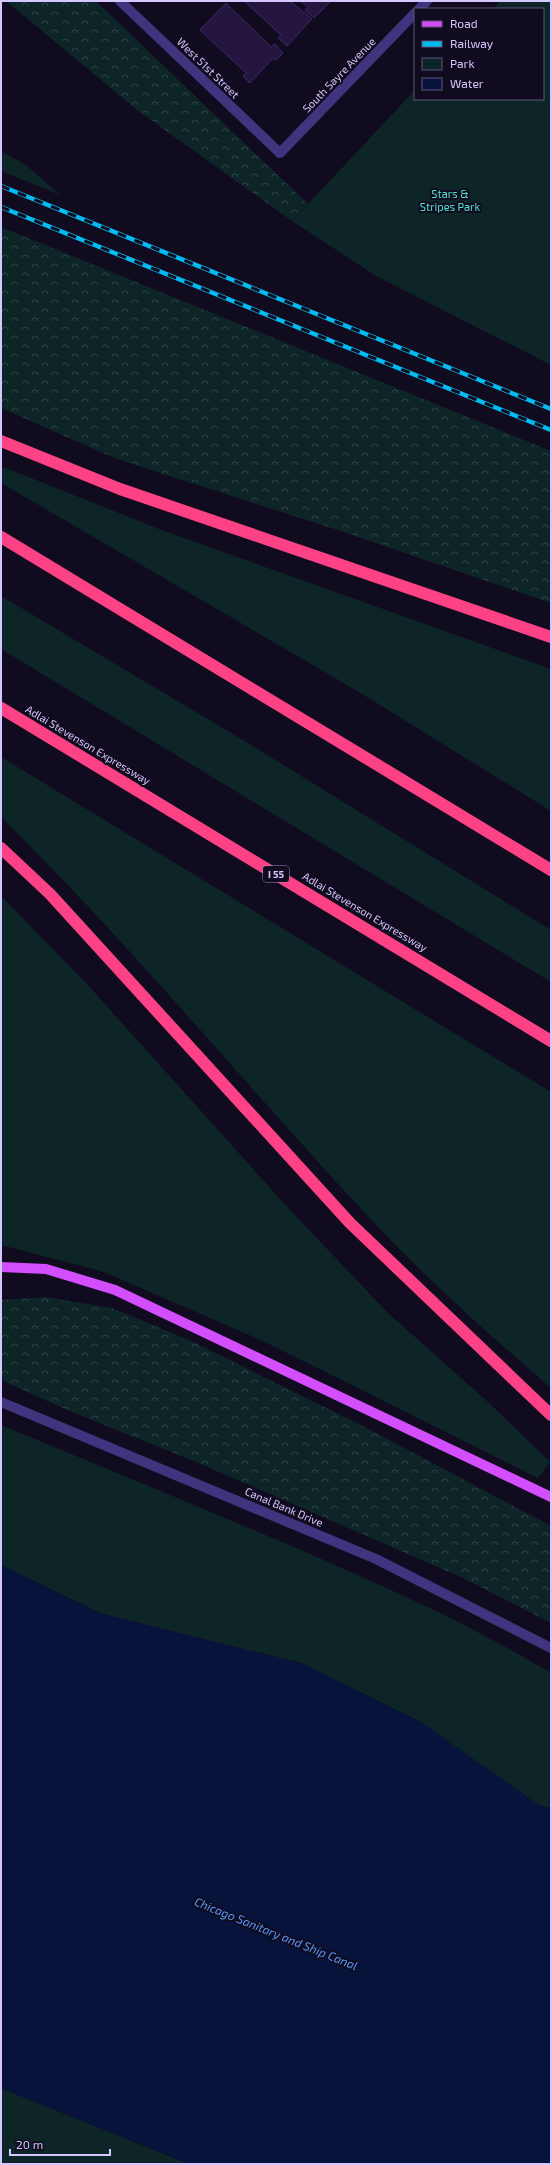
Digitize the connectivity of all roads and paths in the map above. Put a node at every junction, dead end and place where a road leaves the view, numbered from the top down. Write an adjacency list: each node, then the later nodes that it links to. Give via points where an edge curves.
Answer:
1 (120, 1): 3 (street, West 51st Street)
2 (414, 14): 3 (street, South Sayre Avenue)
3 (280, 153)
4 (1, 440): 6 (highway, via 120,489)
5 (1, 537): 9 (highway)
6 (551, 637)
7 (1, 708): 10 (highway, Adlai Stevenson Expressway / I 55)
8 (1, 848): 13 (highway, via 50,894 350,1223)
9 (551, 870)
10 (551, 1041)
11 (1, 1267): 14 (main road, via 46,1269 115,1290)
12 (1, 1402): 15 (street, Canal Bank Drive, via 376,1559)
13 (551, 1415)
14 (551, 1497)
15 (551, 1648)

